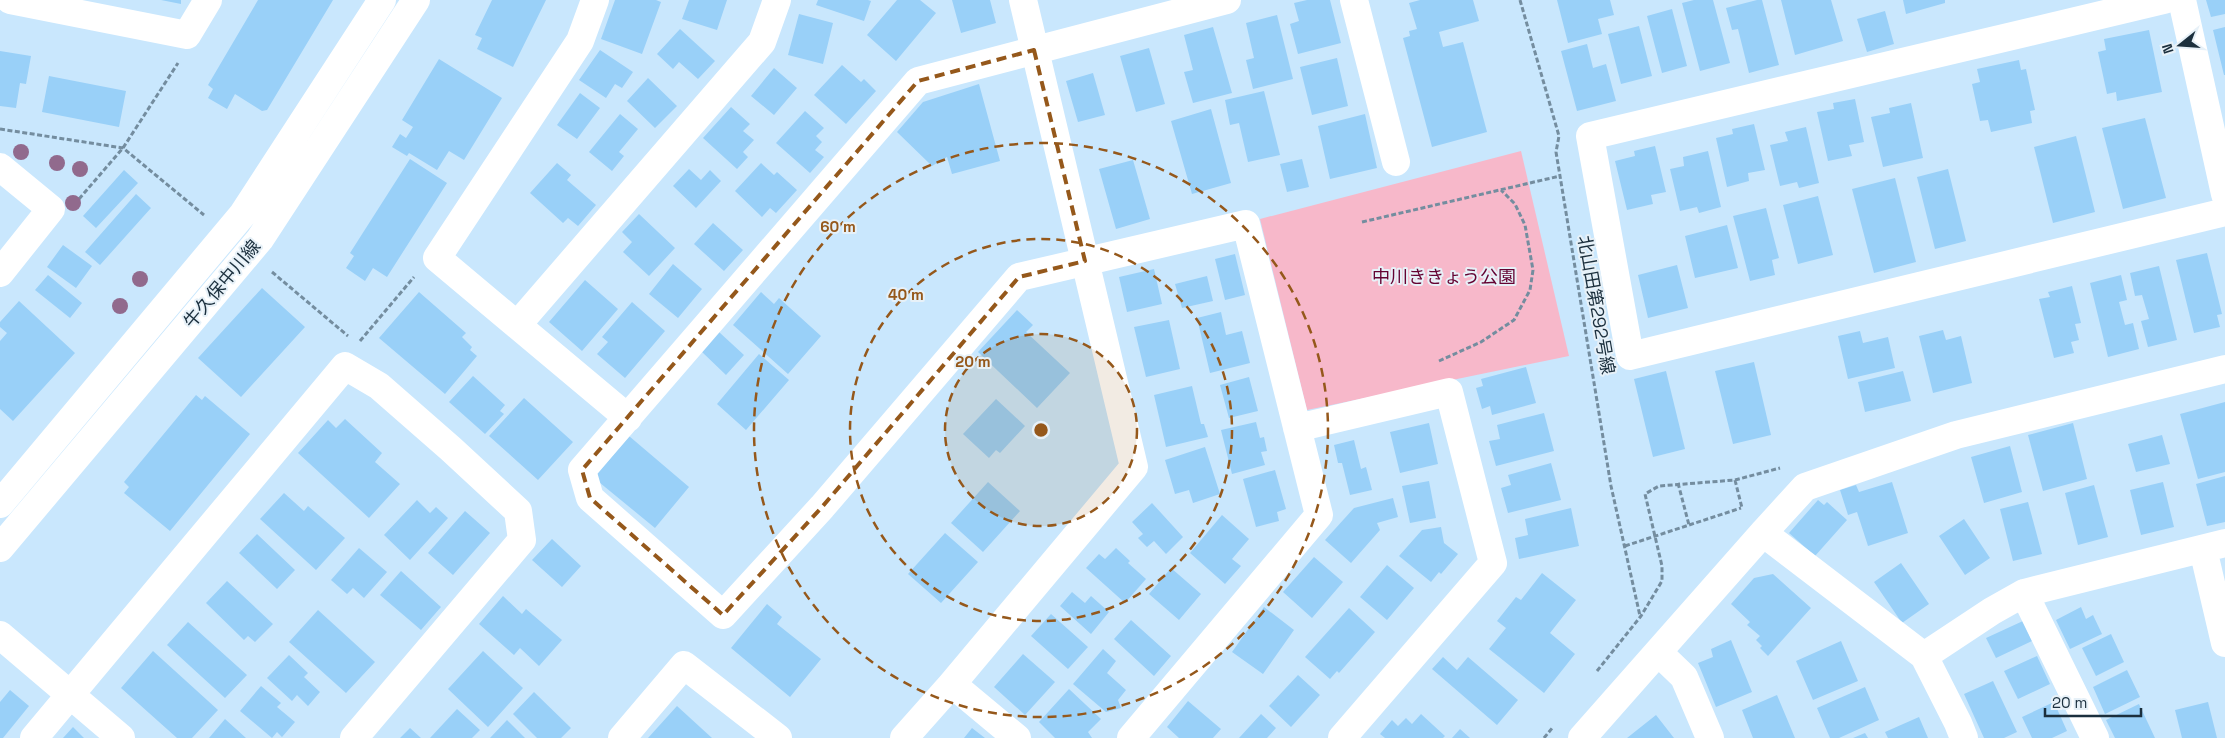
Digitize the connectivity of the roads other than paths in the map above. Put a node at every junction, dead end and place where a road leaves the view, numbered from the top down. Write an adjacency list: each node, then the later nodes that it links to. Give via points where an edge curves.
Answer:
1 (10, 0): 2 (street, via 187,35)
2 (208, 0)
3 (382, 0): 23 (street, 牛久保中川線, via 243,214)
4 (416, 0): 26 (street, 牛久保中川線, via 260,239)
5 (595, 0): 19 (street, via 580,40 437,258)
6 (777, 0): 19 (street, via 762,42)
7 (1023, 0): 12 (street)
8 (1227, 0): 12 (street)
9 (1354, 0): 13 (street)
10 (2164, 0): 16 (street, via 1590,136 1630,356)
11 (2182, 0): 15 (street)
12 (1034, 50): 17 (street); 21 (street, via 918,81)
13 (1396, 162)
14 (0, 167): 18 (street, via 51,210)
15 (2225, 194)
16 (2225, 212)
17 (1085, 261): 21 (street, via 1019,277 822,507 722,615 590,498 582,470); 22 (street, via 1246,224); 32 (street, via 1134,467)
18 (0, 274)
19 (518, 324): 21 (street)
20 (2225, 369): 24 (street, via 1956,435 1805,487)
21 (628, 418)
22 (1297, 428): 41 (street, via 1319,515); 42 (street, via 1449,392 1493,563)
23 (0, 504)
24 (1763, 533): 30 (street); 31 (street)
25 (2214, 546): 27 (street); 29 (street)
26 (0, 548)
27 (2024, 593): 31 (street); 46 (street)
28 (0, 635): 33 (street)
29 (2225, 643)
30 (1658, 652): 43 (street); 44 (street, via 1684,677)
31 (1924, 656): 45 (street)
32 (952, 684): 39 (street); 40 (street)
33 (70, 695): 34 (street); 35 (street); 36 (street, via 345,366 379,386 518,511 522,540)
34 (34, 738)
35 (121, 738)
36 (354, 738)
37 (622, 738): 38 (street, via 684,664)
38 (778, 738)
39 (904, 738)
40 (1017, 738)
41 (1131, 738)
42 (1342, 738)
43 (1582, 738)
44 (1710, 738)
45 (1964, 738)
46 (2095, 738)

